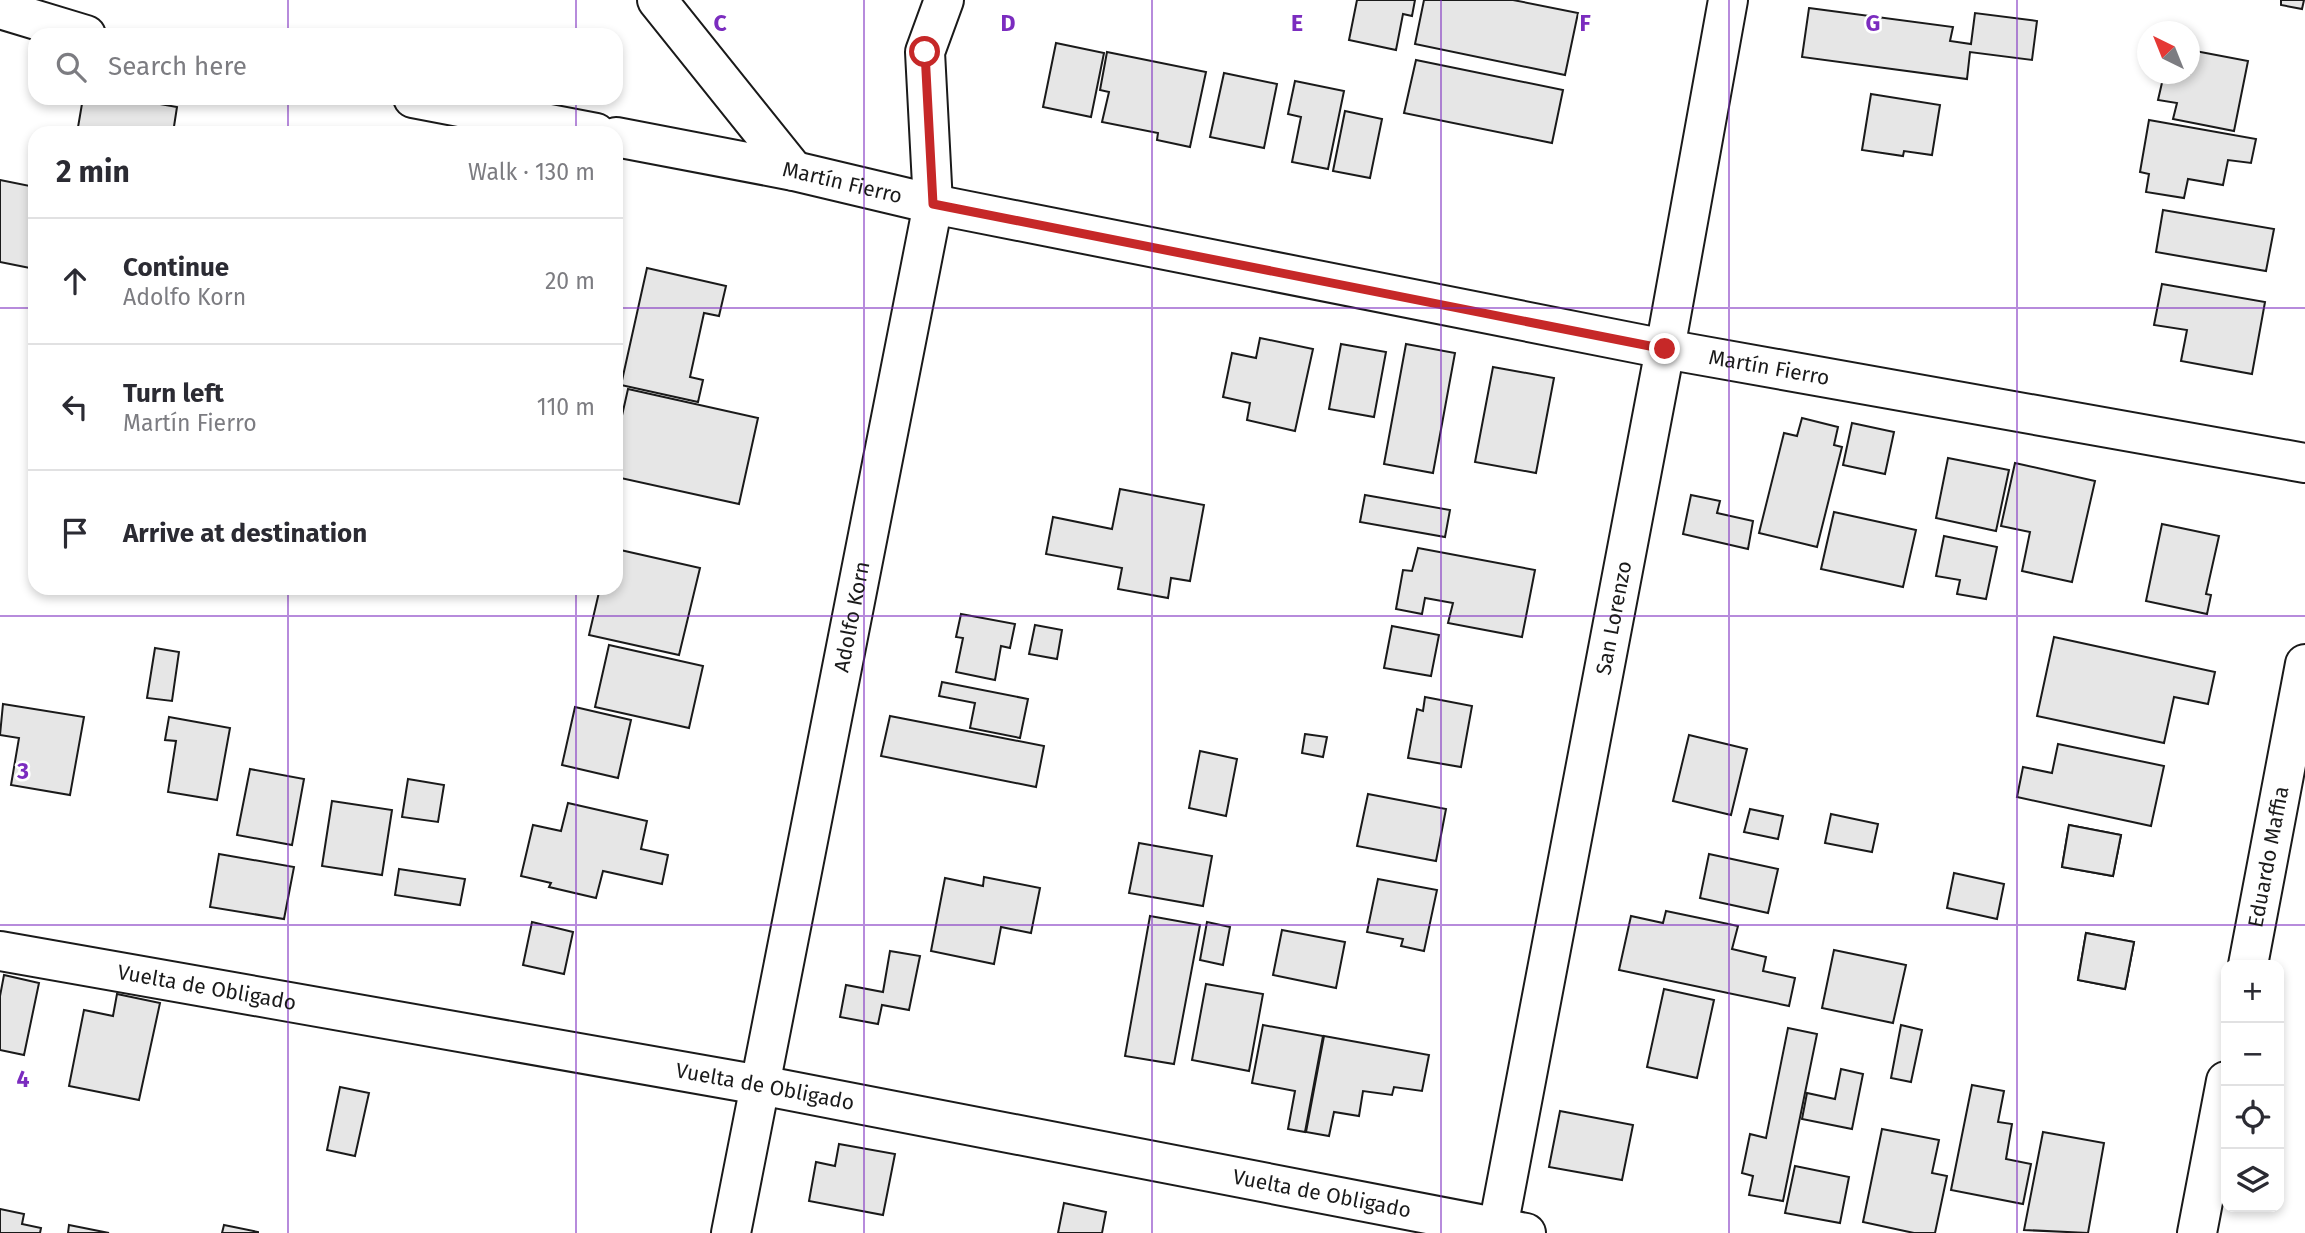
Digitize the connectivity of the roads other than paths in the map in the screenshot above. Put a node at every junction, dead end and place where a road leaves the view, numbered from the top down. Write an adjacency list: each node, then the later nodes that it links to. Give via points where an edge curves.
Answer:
1 (657, 0): 11 (street)
2 (919, 0): 7 (street)
3 (944, 0): 7 (street, Adolfo Korn)
4 (1728, 0): 13 (street, San Lorenzo)
5 (0, 9): 6 (street)
6 (63, 28)
7 (925, 52): 12 (street, Adolfo Korn)
8 (450, 105): 9 (street)
9 (560, 126)
10 (623, 138): 11 (street, Martín Fierro)
11 (794, 171): 12 (street, Martín Fierro)
12 (933, 204): 13 (street, Martín Fierro); 18 (street, Adolfo Korn)
13 (1665, 349): 14 (street, Martín Fierro); 20 (street, San Lorenzo)
14 (2305, 463)
15 (2305, 664): 17 (street, Eduardo Maffia)
16 (0, 951): 18 (street, Vuelta de Obligado)
17 (2249, 960)
18 (760, 1085): 20 (street, Vuelta de Obligado); 21 (street, Adolfo Korn)
19 (2225, 1086): 22 (street)
20 (1507, 1231)
21 (731, 1233)
22 (2197, 1233)

